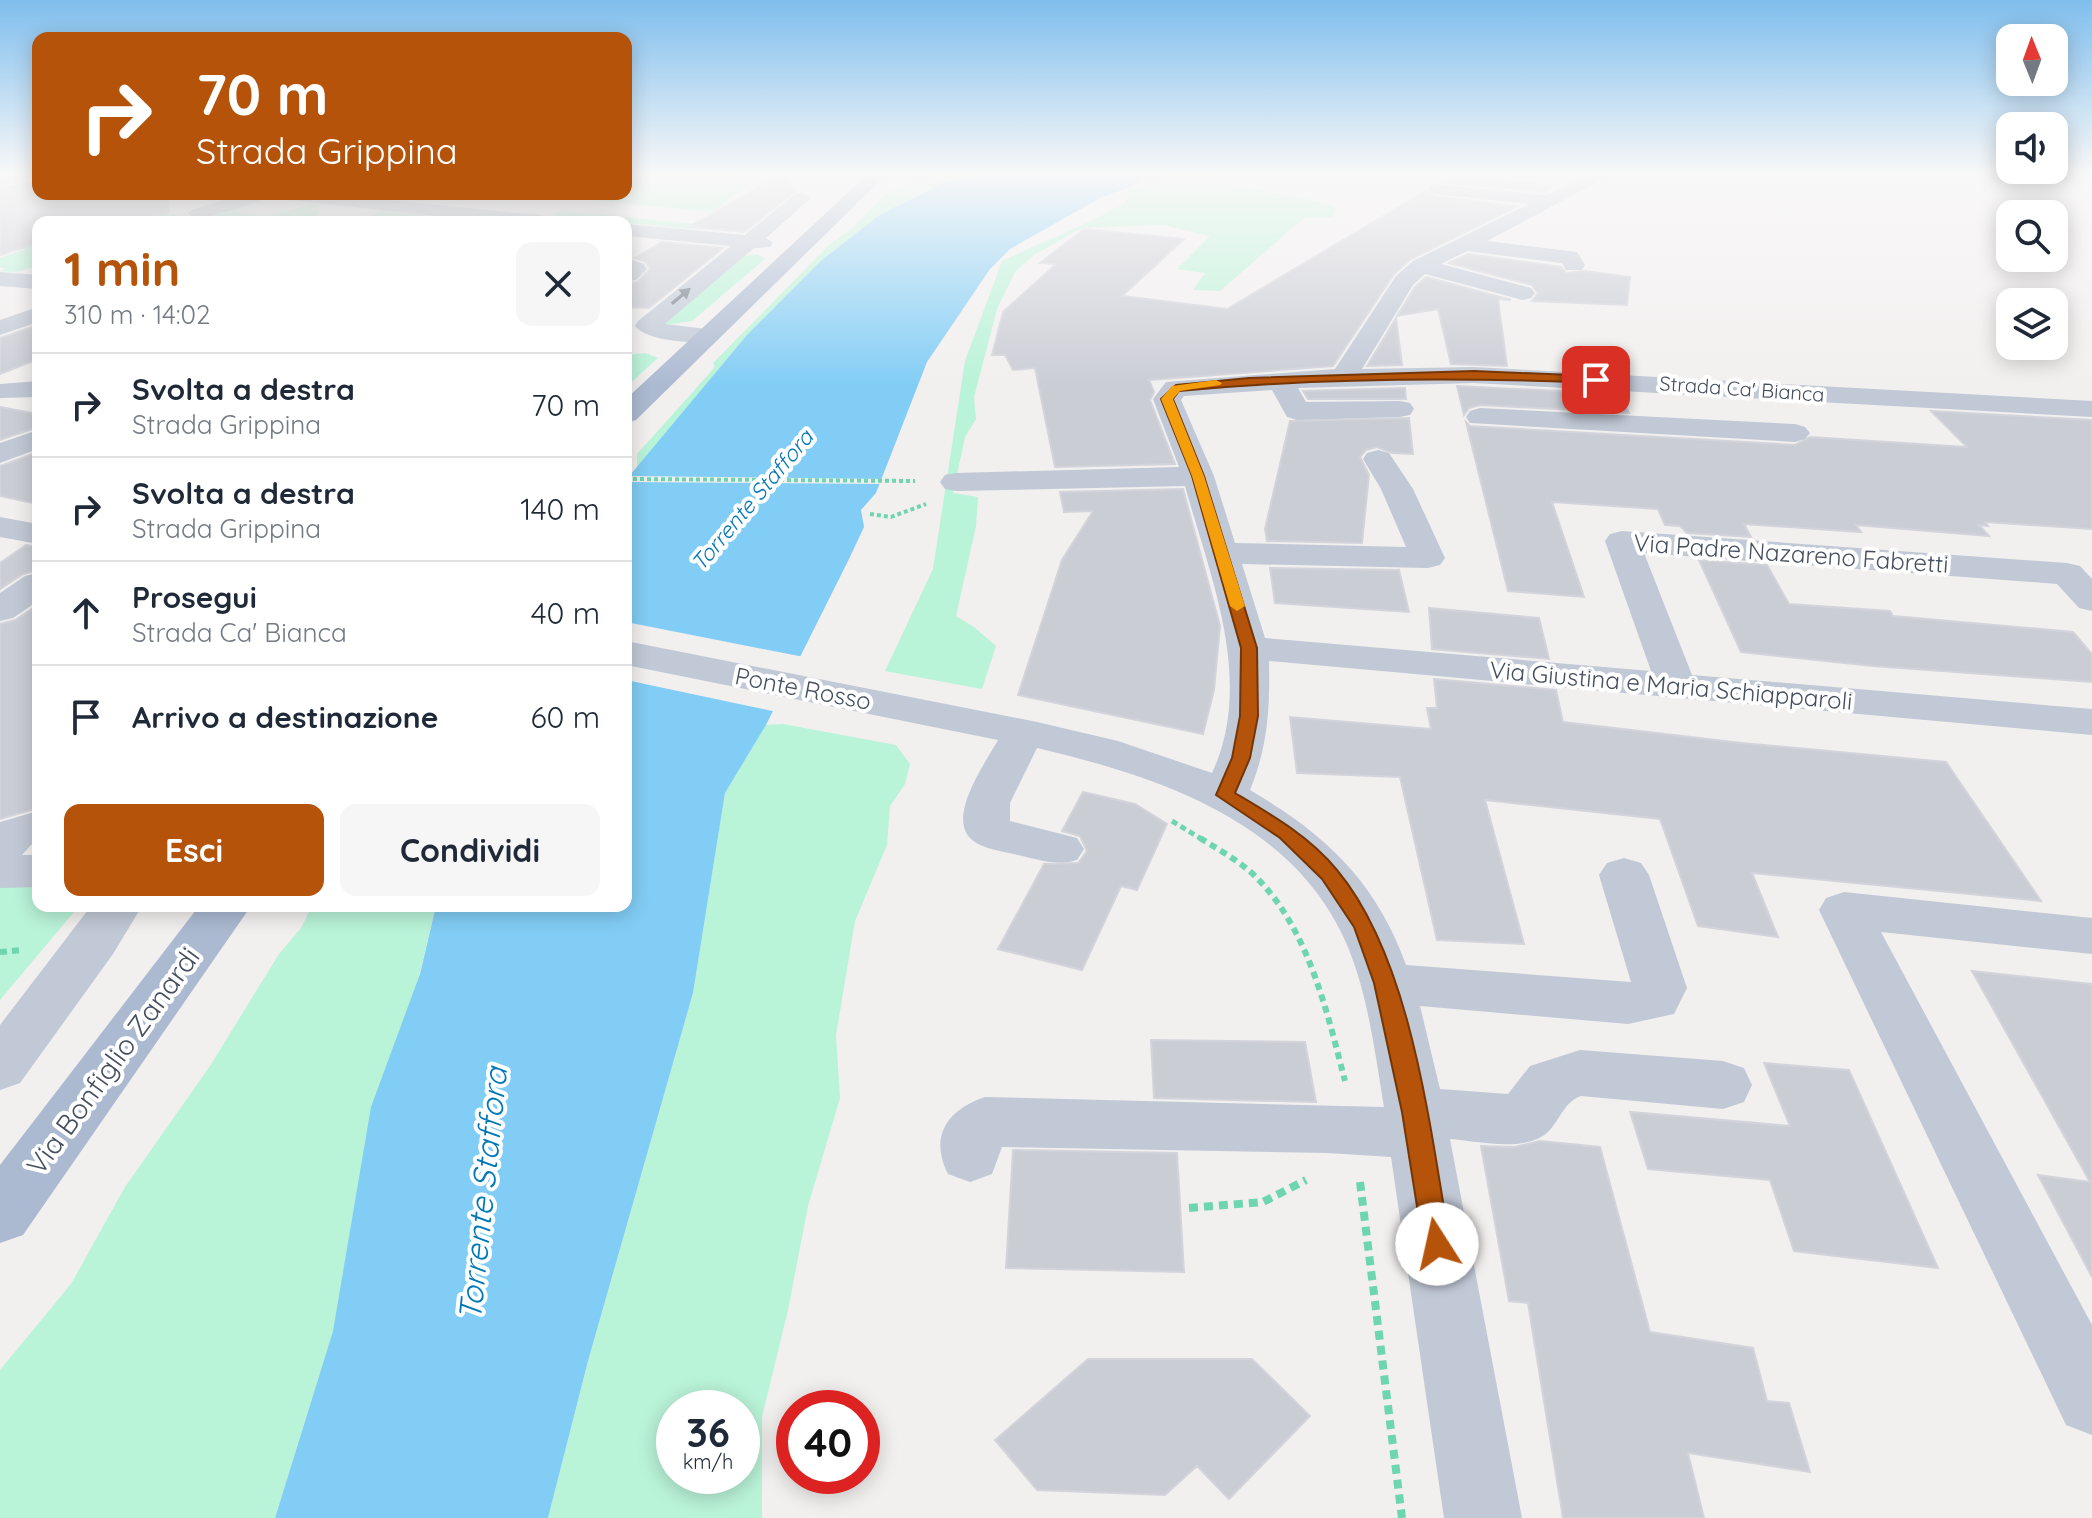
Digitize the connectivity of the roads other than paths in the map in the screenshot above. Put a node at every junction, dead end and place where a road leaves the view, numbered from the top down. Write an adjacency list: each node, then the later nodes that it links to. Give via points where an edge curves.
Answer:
1 (680, 244): 7 (street)
2 (745, 244): 18 (street, one-way to 2)
3 (767, 244): 6 (street)
4 (803, 244): 6 (main road)
5 (1463, 244): 9 (street); 11 (street)
6 (800, 247): 19 (main road)
7 (669, 250)
8 (1574, 265): 11 (street, via 1569,257)
9 (1421, 266): 11 (street, via 1484,286); 20 (street, via 1404,281)
10 (32, 272): 12 (street)
11 (1526, 273)
12 (3, 280): 13 (street)
13 (32, 282)
14 (32, 294): 15 (street)
15 (0, 305)
16 (32, 316): 17 (street)
17 (0, 328)
18 (637, 337): 19 (street)
19 (700, 341): 26 (main road)
20 (1344, 377): 21 (street, Strada Ca' Bianca); 22 (street, Strada Ca' Bianca, via 1474,375)
21 (1280, 380): 27 (street, via 1297,411); 36 (street, Strada Ca' Bianca, via 1176,388 1167,399)
22 (1714, 387): 25 (street, Strada Ca' Bianca); 30 (street)
23 (32, 389): 24 (street)
24 (6, 391)
25 (2050, 407): 28 (street, Strada Ca' Bianca); 32 (street)
26 (632, 408)
27 (1400, 409)
28 (2092, 409)
29 (1480, 417): 30 (street)
30 (1745, 430): 31 (street)
31 (1795, 433)
32 (2090, 439)
33 (32, 441): 34 (street)
34 (0, 454)
35 (1378, 459): 38 (street, via 1428,558)
36 (1198, 476): 37 (street); 38 (street)
37 (956, 482)
38 (1222, 553): 40 (street)
39 (2092, 600): 42 (street, Via Padre Nazareno Fabretti, via 2067,574 1622,541)
40 (1249, 648): 42 (street, Via Giustina e Maria Schiapparoli); 45 (street, via 1249,716 1241,758)
41 (632, 654): 44 (street, Ponte Rosso)
42 (1677, 687): 43 (street, Via Giustina e Maria Schiapparoli)
43 (2092, 722)
44 (1001, 728): 45 (street, Ponte Rosso, via 1156,765); 48 (street, via 987,828)
45 (1225, 795): 55 (street, Ponte Rosso, via 1287,834 1329,874 1364,926)
46 (32, 828): 47 (street, via 14,834)
47 (0, 849)
48 (1060, 849)
49 (32, 871): 50 (street)
50 (0, 872)
51 (1624, 875): 55 (street, via 1660,988 1655,999 1628,1003)
52 (113, 912): 56 (street)
53 (222, 912): 60 (main road, Via Bonfiglio Zanardi)
54 (2092, 936): 61 (street, via 1844,910)
55 (1385, 983): 58 (street, Ponte Rosso)
56 (0, 1067)
57 (1723, 1085): 58 (street, via 1580,1073 1551,1083 1517,1119)
58 (1416, 1123): 59 (street, via 1341,1129 985,1122 973,1132); 62 (street, Ponte Rosso)
59 (970, 1156)
60 (0, 1215)
61 (2092, 1399)
62 (1483, 1518)

